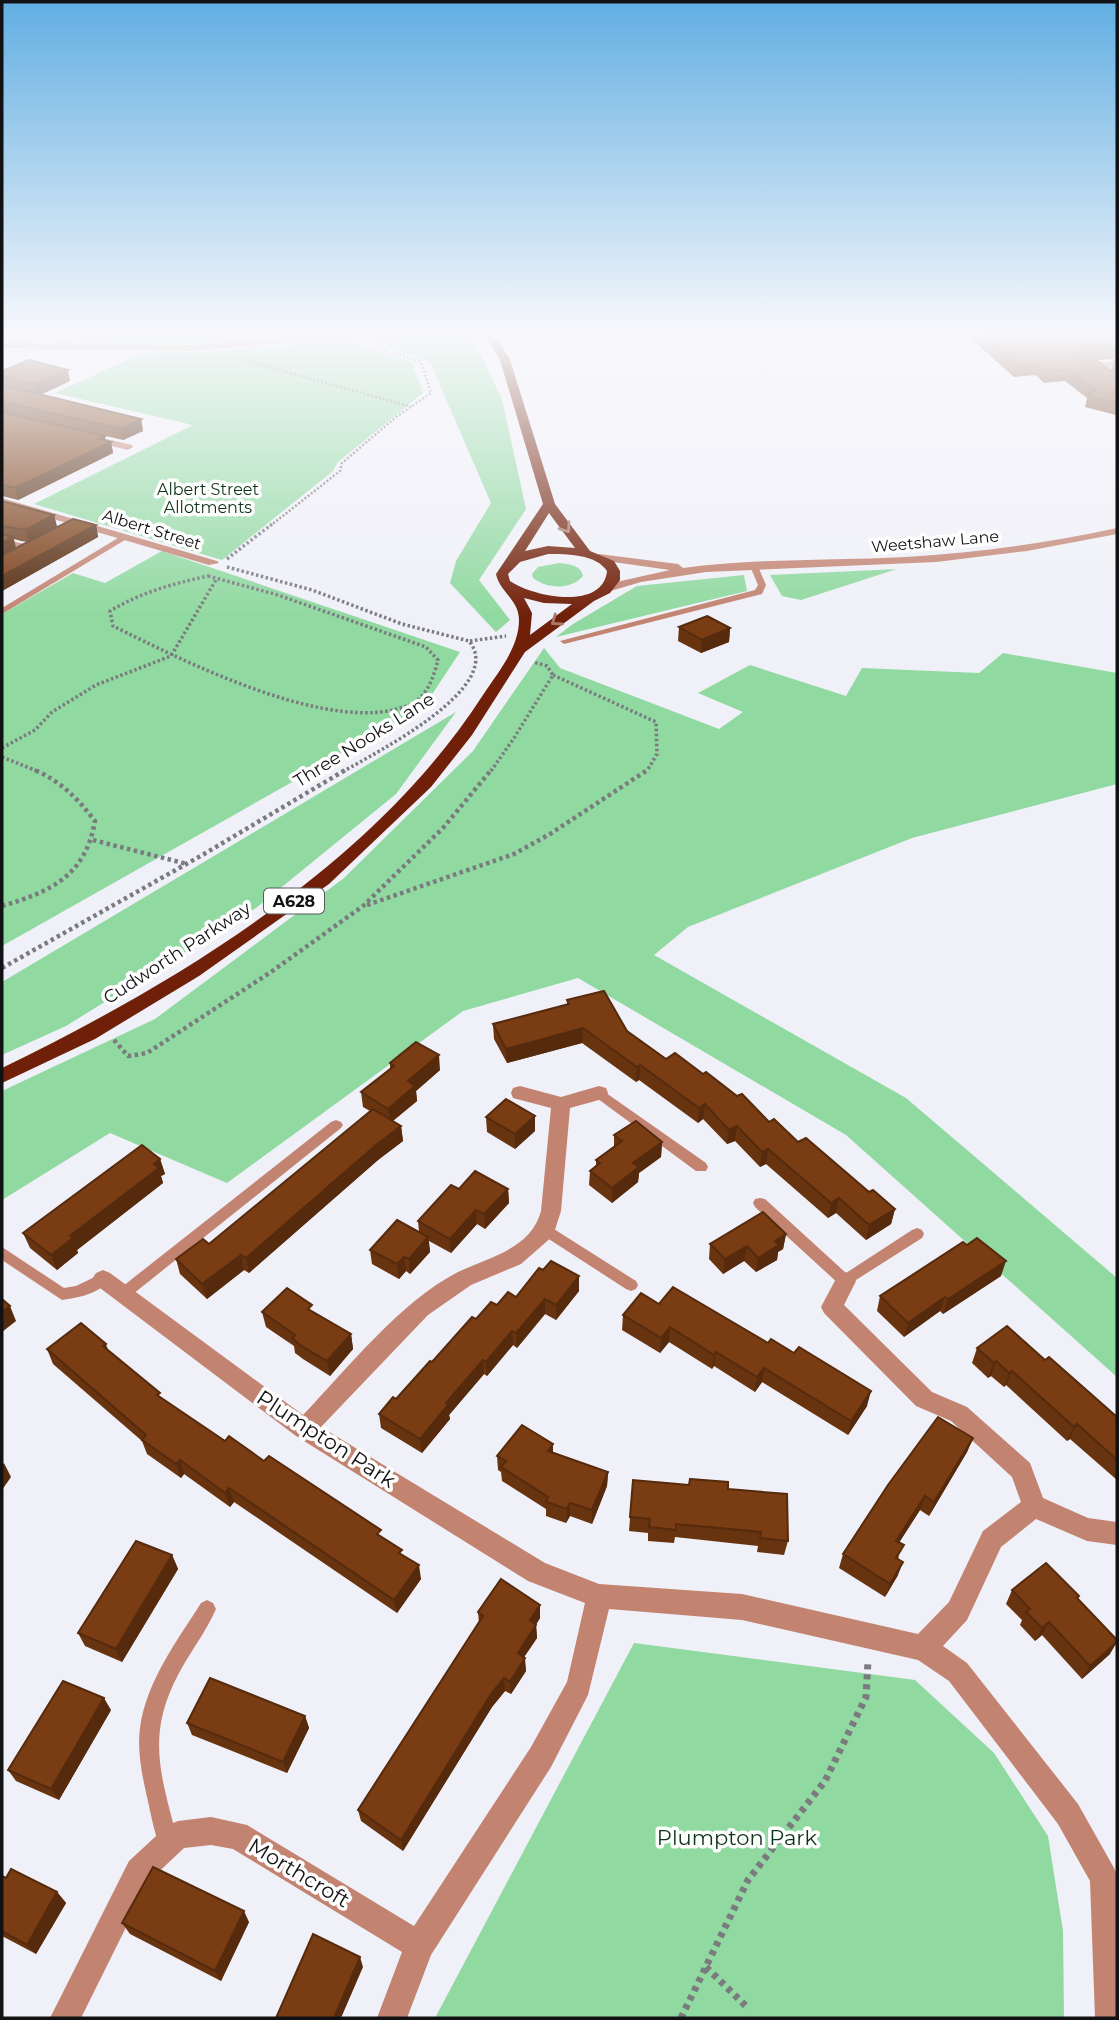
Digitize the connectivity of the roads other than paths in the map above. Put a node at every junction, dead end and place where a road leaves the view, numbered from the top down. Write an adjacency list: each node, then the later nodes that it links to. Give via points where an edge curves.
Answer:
1 (526, 429): 5 (highway)
2 (77, 435): 3 (street)
3 (128, 447)
4 (2, 501): 6 (street, Albert Street)
5 (549, 504): 13 (highway, one-way to 13); 17 (highway)
6 (78, 523): 7 (street); 9 (street, Albert Street)
7 (66, 529)
8 (1117, 531): 18 (street, Weetshaw Lane, via 979,555)
9 (126, 537): 16 (street, Albert Street); 23 (lane)
10 (2, 541): 12 (lane)
11 (43, 542): 12 (street)
12 (32, 548): 15 (street)
13 (584, 552): 14 (highway); 17 (highway, via 530,553)
14 (599, 557): 19 (street, Weetshaw Lane); 20 (highway, via 614,572)
15 (12, 559)
16 (216, 564)
17 (506, 566): 21 (highway, via 504,583)
18 (754, 566): 19 (street, Weetshaw Lane); 24 (lane, via 762,585 759,592)
19 (696, 569): 20 (street, Weetshaw Lane)
20 (607, 588): 22 (highway, Cudworth Parkway / A628)
21 (512, 590): 22 (highway, Cudworth Parkway / A628, via 541,600 578,600); 25 (highway, via 528,621)
22 (593, 595): 25 (highway, Cudworth Parkway / A628, one-way to 25)
23 (2, 611)
24 (564, 641)
25 (519, 647): 26 (highway, Cudworth Parkway / A628, via 467,733 425,784 333,871 192,972 102,1026)
26 (2, 1076)
27 (598, 1093): 29 (street); 31 (lane)
28 (520, 1094): 29 (street)
29 (561, 1104): 33 (street)
30 (336, 1125): 39 (lane)
31 (701, 1167)
32 (760, 1203): 37 (lane)
33 (546, 1230): 38 (lane); 40 (street, via 514,1258 464,1279 420,1309)
34 (917, 1234): 37 (lane)
35 (2, 1253): 36 (lane, via 62,1294 78,1292)
36 (103, 1279): 39 (street, Plumpton Park)
37 (845, 1281): 41 (street, via 832,1307 924,1399 959,1414 1022,1471)
38 (631, 1285)
39 (123, 1294): 40 (street, Plumpton Park)
40 (304, 1429): 43 (street, Plumpton Park, via 537,1572)
41 (1034, 1506): 42 (street, via 1087,1529); 45 (street, via 992,1539 958,1611)
42 (1117, 1533)
43 (599, 1596): 45 (street, Plumpton Park, via 742,1607); 48 (street, via 579,1686 541,1757)
44 (207, 1609): 46 (lane, via 168,1678 149,1729)
45 (923, 1648): 47 (street, Plumpton Park, via 958,1672 1068,1814)
46 (168, 1843): 48 (street, Morthcroft, via 178,1835 211,1831 237,1835); 49 (street, Morthcroft, via 139,1871)
47 (1110, 1878): 51 (street, Plumpton Park)
48 (419, 1946): 50 (street)
49 (65, 2018)
50 (392, 2018)
51 (1110, 2018)

